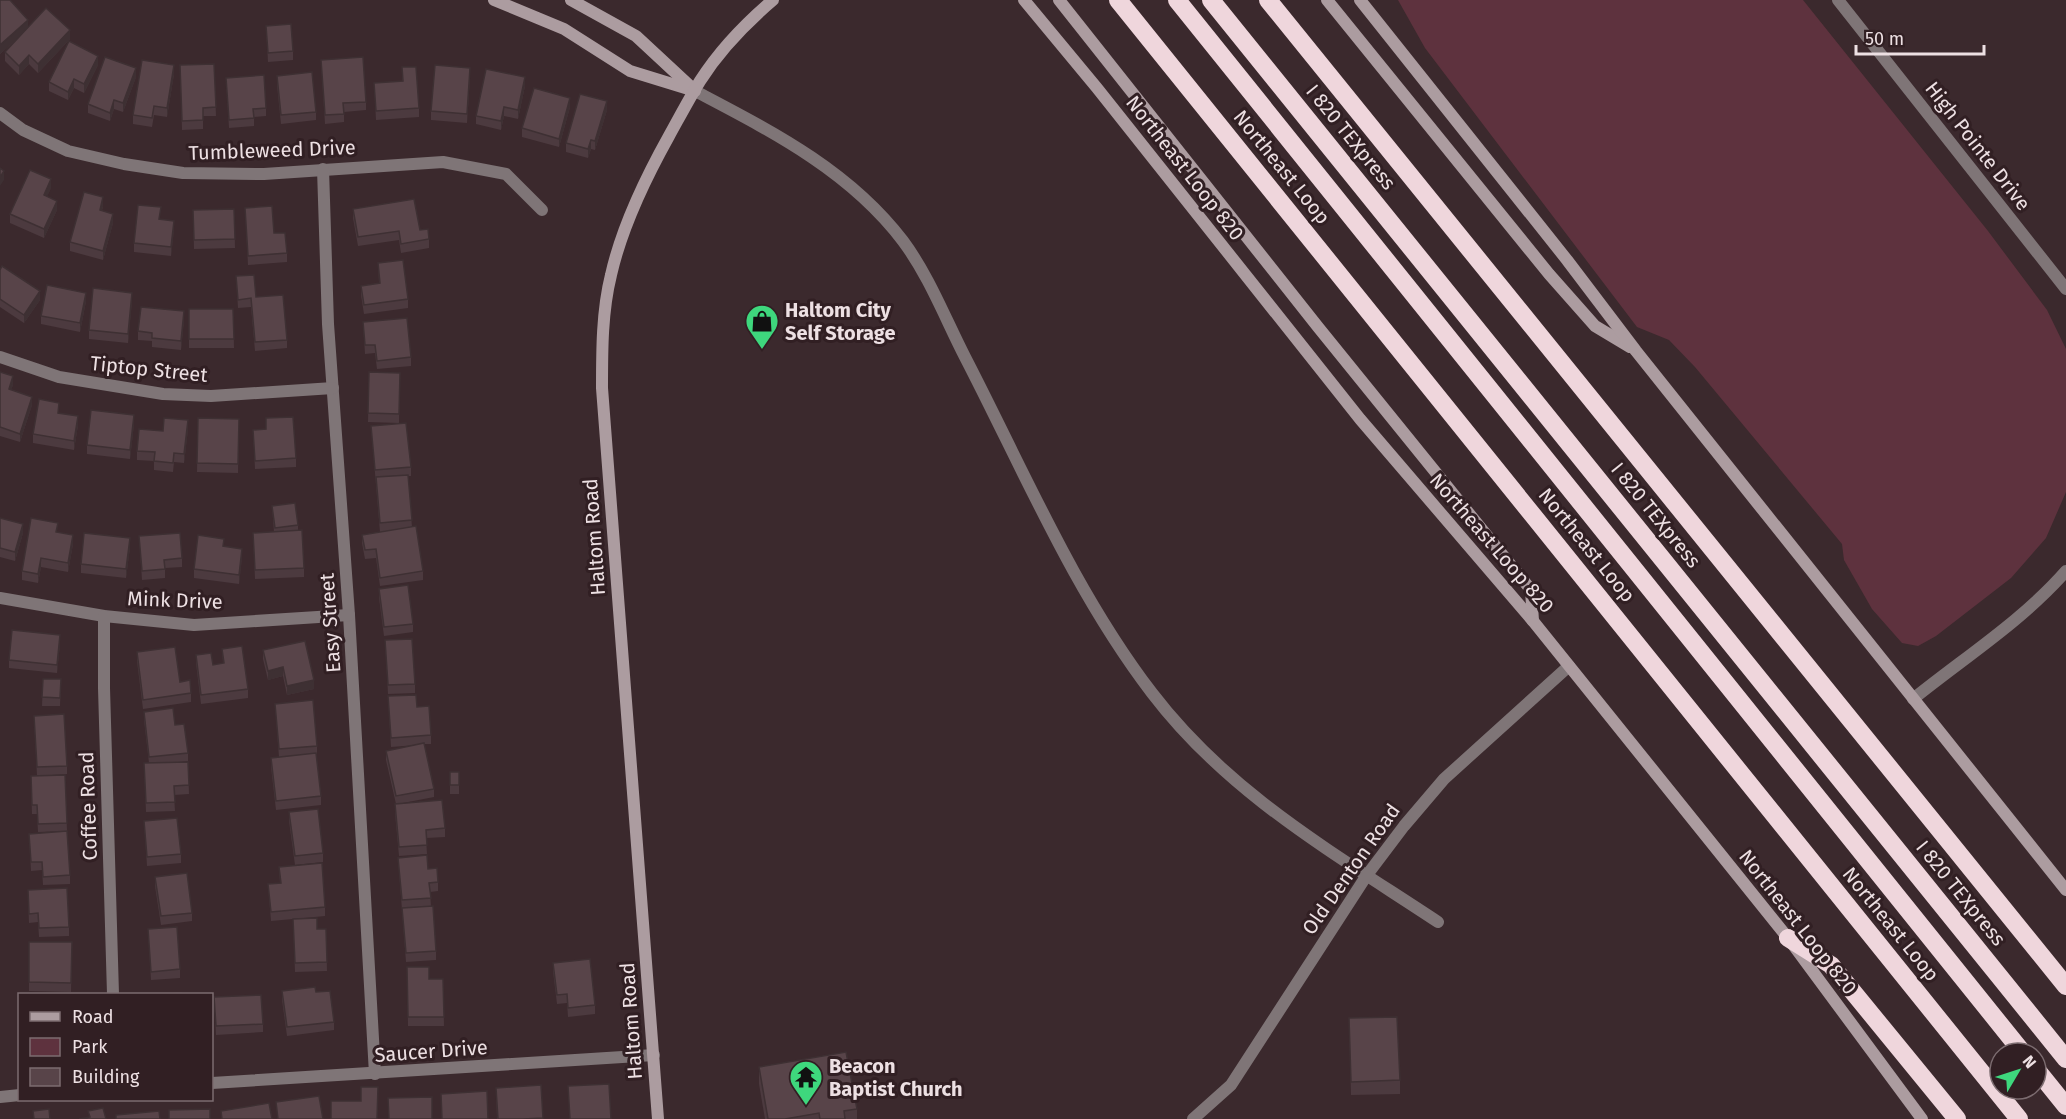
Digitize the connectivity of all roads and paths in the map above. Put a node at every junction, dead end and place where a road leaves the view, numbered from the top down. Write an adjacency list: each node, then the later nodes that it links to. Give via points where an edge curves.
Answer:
1 (494, 0): 13 (main road, via 564,29 630,71)
2 (571, 0): 13 (main road, via 636,36)
3 (773, 0): 13 (main road, Haltom Road, via 728,45)
4 (1024, 0): 25 (main road, Northeast Loop 820, via 1359,419)
5 (1059, 0): 25 (main road, via 1531,590)
6 (1118, 0): 47 (highway, Northeast Loop)
7 (1177, 0): 34 (highway)
8 (1211, 0): 36 (highway, I 820 TEXpress)
9 (1268, 0): 32 (highway)
10 (1328, 0): 18 (main road, via 1548,274 1595,326)
11 (1360, 0): 18 (main road)
12 (1838, 0): 17 (street, High Pointe Drive)
13 (695, 91): 28 (street, via 807,152 870,205 903,241 929,282 1051,532 1099,617 1151,692 1202,750 1252,796); 35 (main road, Haltom Road, via 651,169 629,220 611,275 602,342 602,388)
14 (0, 113): 15 (street, Tumbleweed Drive, via 23,130 68,151 124,164 183,173 264,174)
15 (323, 169): 16 (street, Tumbleweed Drive, via 454,164 506,174); 20 (street, Easy Street)
16 (542, 210)
17 (2066, 289)
18 (1636, 351): 27 (main road)
19 (0, 357): 20 (street, Tiptop Street, via 59,377 163,394 211,396)
20 (333, 388): 23 (street, Easy Street)
21 (2066, 571): 27 (street, via 2025,612)
22 (0, 598): 24 (street, Mink Drive)
23 (349, 615): 24 (street, Mink Drive, via 195,624); 37 (street, Easy Street)
24 (104, 616): 33 (street, Coffee Road)
25 (1533, 621): 26 (main road, Northeast Loop 820)
26 (1569, 666): 28 (street, Old Denton Road, via 1444,779); 31 (main road, Northeast Loop 820)
27 (1913, 699): 29 (main road)
28 (1367, 875): 30 (street); 44 (street, Old Denton Road, via 1231,1085)
29 (2066, 890)
30 (1438, 922)
31 (1788, 938): 45 (main road, Northeast Loop 820); 46 (highway, via 1831,965)
32 (2066, 986)
33 (113, 993)
34 (2014, 1041)
35 (654, 1055): 37 (street, Saucer Drive); 43 (main road, Haltom Road)
36 (2066, 1059)
37 (375, 1074): 38 (street, Saucer Drive)
38 (213, 1083)
39 (2048, 1084): 42 (highway)
40 (18, 1095): 41 (street)
41 (0, 1097)
42 (2061, 1100)
43 (658, 1119)
44 (1193, 1119)
45 (1922, 1119)
46 (1958, 1119)
47 (2019, 1119)

